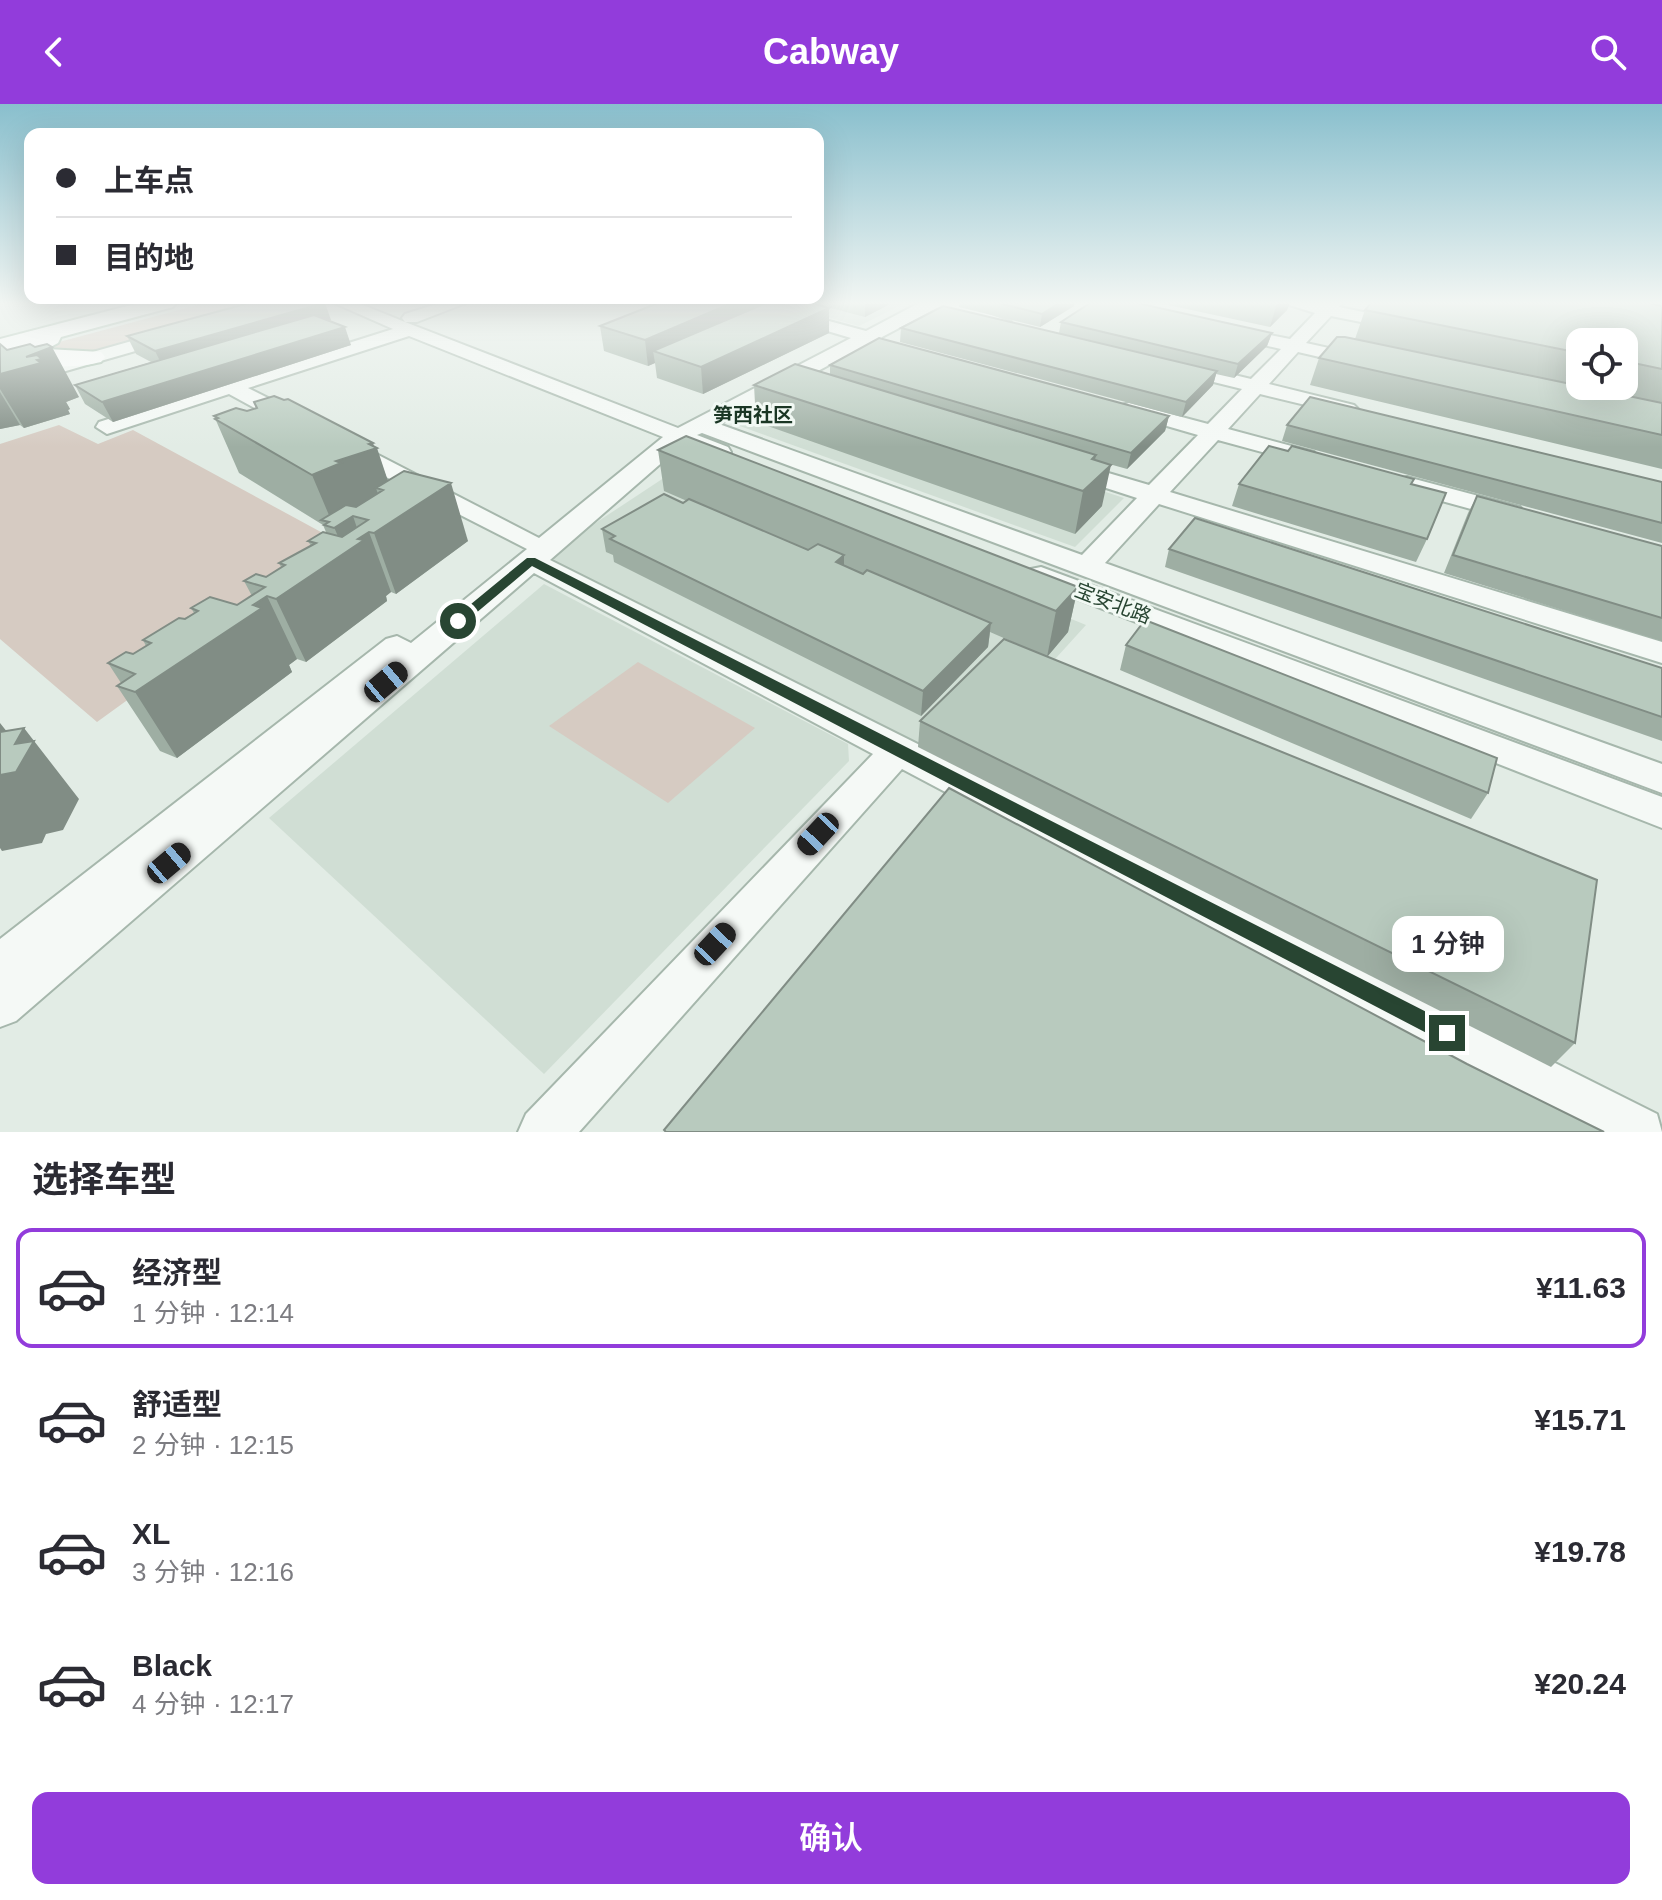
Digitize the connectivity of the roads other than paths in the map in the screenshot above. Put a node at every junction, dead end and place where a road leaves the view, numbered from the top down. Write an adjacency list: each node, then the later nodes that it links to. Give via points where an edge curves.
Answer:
1 (34, 351): 9 (main road, via 57,358)
2 (114, 351): 9 (street)
3 (333, 351): 16 (street)
4 (481, 351): 21 (street, 宝安北路)
5 (829, 351): 21 (street)
6 (833, 351): 13 (street)
7 (1289, 351): 15 (street)
8 (1328, 351): 12 (street)
9 (93, 357): 10 (main road); 14 (street)
10 (0, 360)
11 (1151, 362): 15 (street)
12 (1388, 364)
13 (787, 378): 17 (street); 21 (street)
14 (0, 384)
15 (1255, 386): 19 (street); 22 (street)
16 (230, 387): 20 (street); 28 (street)
17 (816, 388)
18 (1108, 403): 22 (street)
19 (1360, 412)
20 (107, 427)
21 (681, 427): 28 (street); 29 (street, 宝安北路); 33 (street, 宝安北路)
22 (1213, 432): 24 (street); 26 (street)
23 (1051, 462): 26 (street)
24 (1333, 464)
25 (1393, 480): 27 (street)
26 (1154, 495): 29 (street); 30 (street)
27 (1527, 517)
28 (529, 551): 31 (street); 34 (street); 35 (street)
29 (1085, 568): 32 (street, 宝安北路)
30 (1662, 653)
31 (898, 750): 36 (street); 37 (street)
32 (1662, 779)
33 (1662, 813)
34 (0, 966)
35 (0, 1005)
36 (544, 1132)
37 (1639, 1132)

